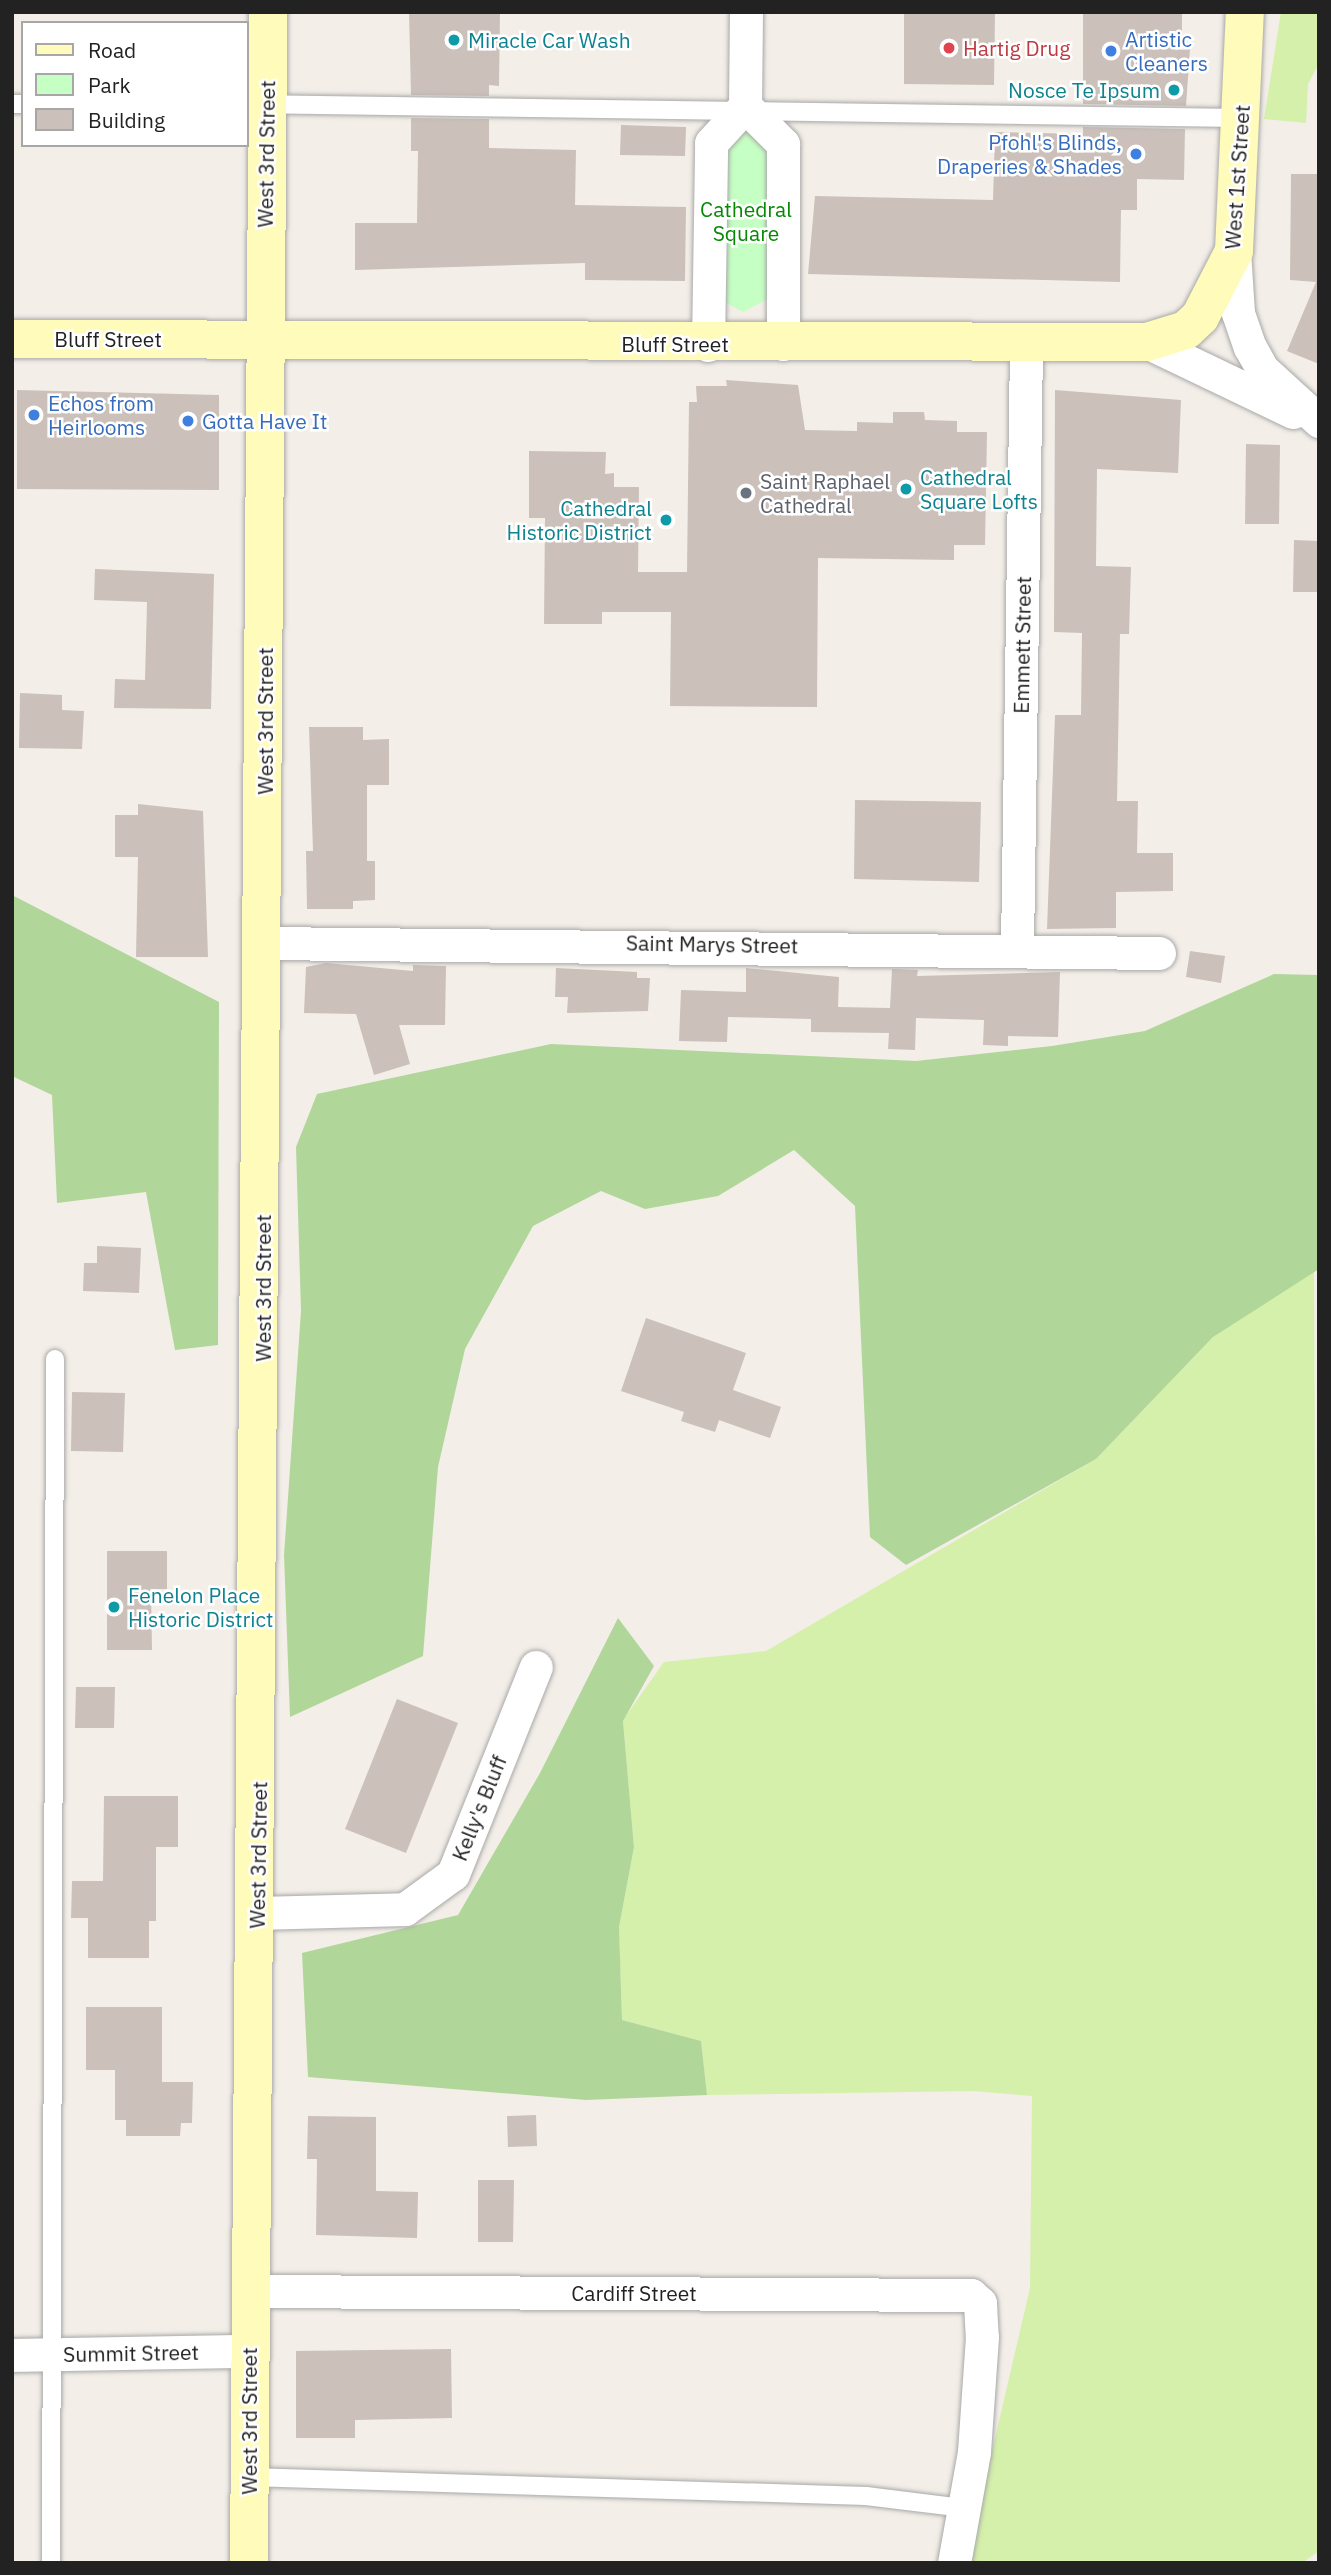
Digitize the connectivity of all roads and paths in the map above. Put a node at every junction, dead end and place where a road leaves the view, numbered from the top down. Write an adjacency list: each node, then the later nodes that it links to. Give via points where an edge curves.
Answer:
1 (268, 12): 4 (street, West 3rd Street)
2 (746, 12): 5 (street)
3 (1250, 22): 6 (street, West 1st Street)
4 (257, 104): 5 (lane); 9 (street, West 3rd Street)
5 (745, 106): 6 (lane); 11 (street, via 783,144); 13 (street, via 711,143)
6 (1241, 118): 7 (street, West 1st Street)
7 (1234, 251): 10 (street, West 1st Street, via 1200,317 1186,330); 14 (street, via 1238,313 1250,347 1263,370)
8 (12, 339): 9 (street, Bluff Street)
9 (265, 340): 13 (street, Bluff Street); 15 (street, West 3rd Street)
10 (1147, 342): 12 (street, Bluff Street); 14 (street, Bluff Street)
11 (783, 344): 12 (street, Bluff Street); 13 (street, Bluff Street)
12 (1027, 344): 16 (street, Emmett Street)
13 (708, 345)
14 (1319, 422)
15 (265, 943): 16 (street, Saint Marys Street); 20 (street, West 3rd Street)
16 (1017, 947): 17 (street, Saint Marys Street)
17 (1159, 953)
18 (55, 1359): 23 (lane)
19 (536, 1667): 20 (street, Kelly's Bluff, via 453,1874 405,1909)
20 (257, 1913): 21 (street, West 3rd Street)
21 (250, 2291): 22 (street, West 3rd Street); 26 (street, Cardiff Street, via 971,2295 980,2303 982,2337)
22 (249, 2351): 23 (street, Summit Street); 25 (street, West 3rd Street)
23 (54, 2355): 24 (street, Summit Street); 27 (lane)
24 (12, 2356)
25 (249, 2477): 26 (lane, via 866,2496); 28 (street, West 3rd Street)
26 (964, 2508): 29 (street, Cardiff Street)
27 (51, 2563)
28 (249, 2563)
29 (954, 2563)

